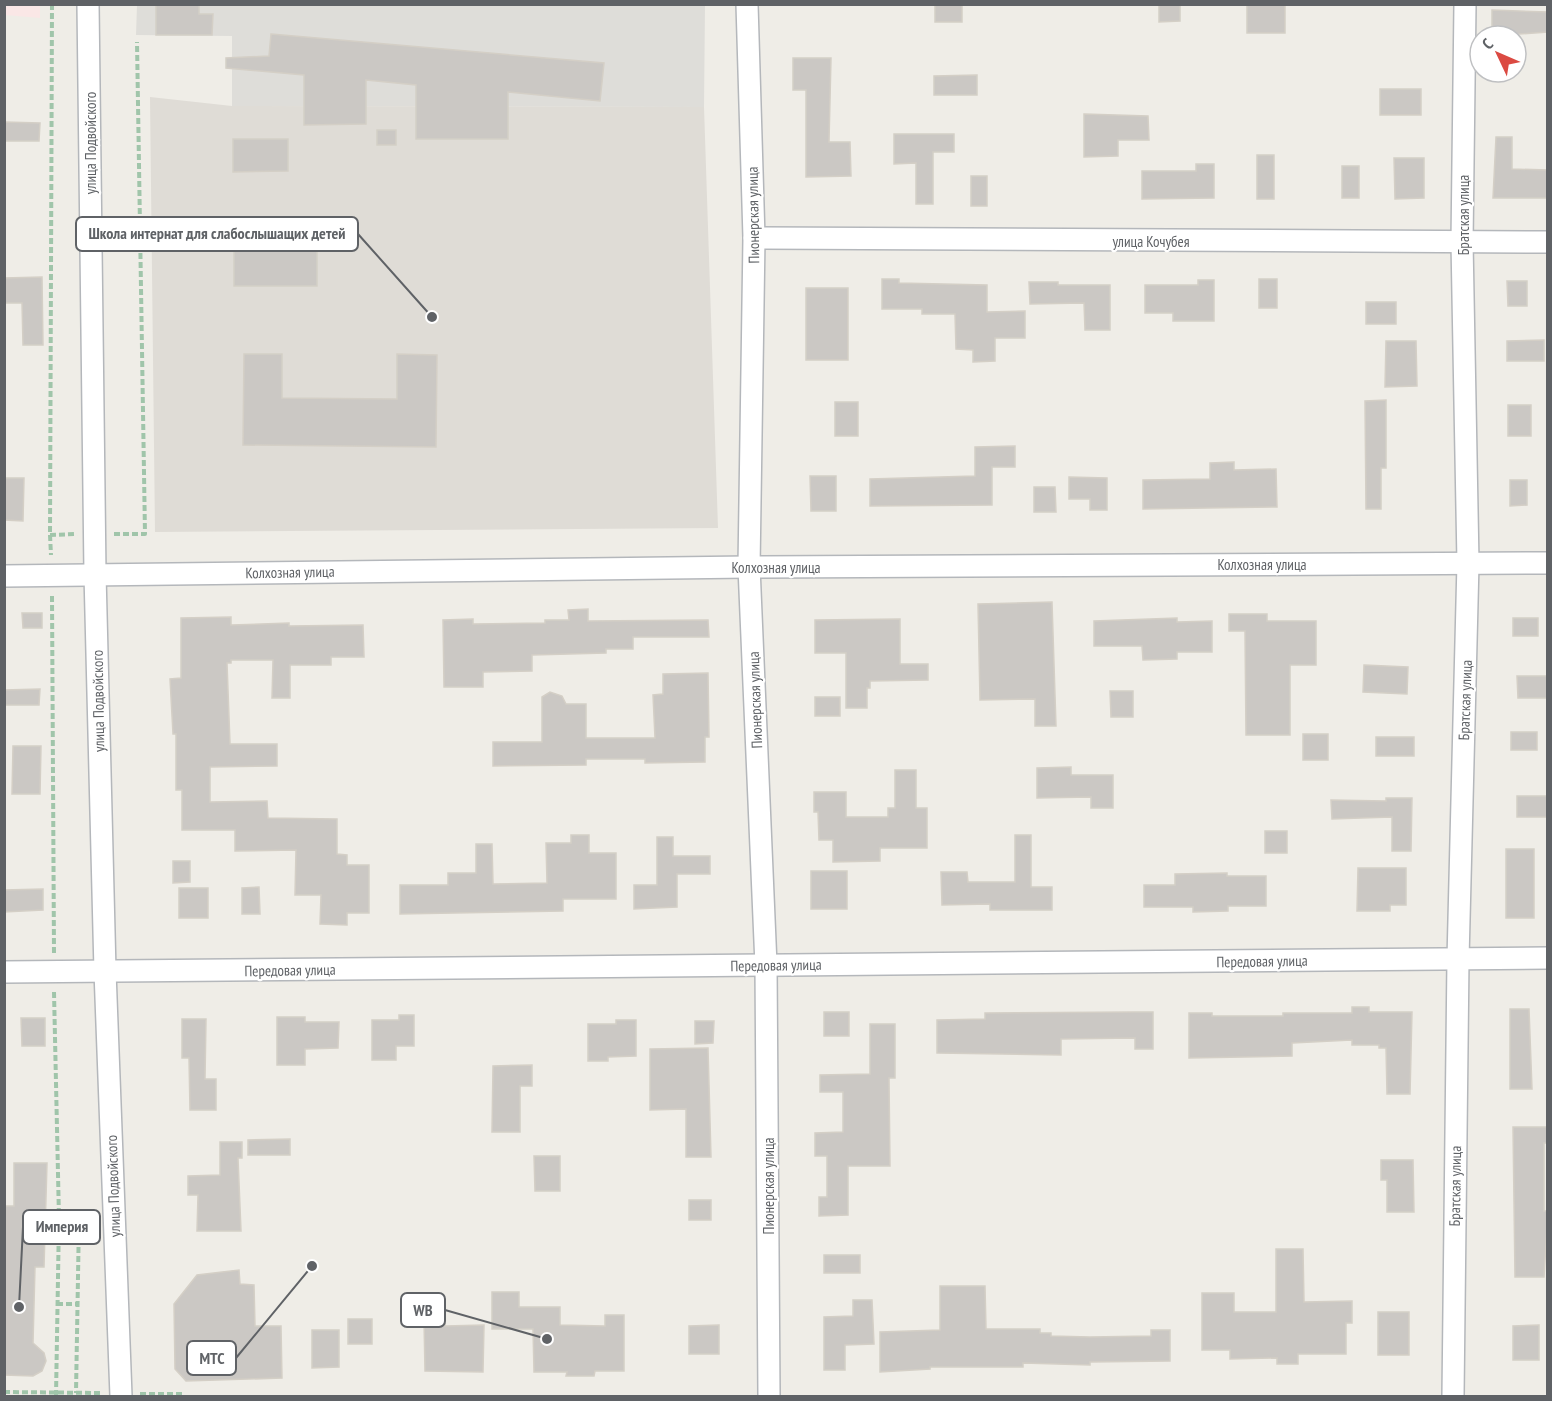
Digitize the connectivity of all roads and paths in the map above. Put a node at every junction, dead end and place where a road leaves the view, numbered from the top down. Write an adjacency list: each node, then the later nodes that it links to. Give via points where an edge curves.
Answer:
1 (88, 4): 11 (street, улица Подвойского)
2 (747, 4): 4 (street, Пионерская улица)
3 (1465, 4): 5 (street, Братская улица)
4 (754, 238): 5 (street, улица Кочубея); 10 (street, Пионерская улица)
5 (1462, 242): 6 (street, улица Кочубея); 8 (street, Братская улица)
6 (1548, 242)
7 (50, 535): 13 (path)
8 (1468, 563): 9 (street, Колхозная улица); 10 (street, Колхозная улица); 15 (street, Братская улица)
9 (1548, 563)
10 (749, 567): 11 (street, Колхозная улица); 16 (street, Пионерская улица)
11 (95, 574): 13 (street, Колхозная улица); 19 (street, улица Подвойского)
12 (4, 576): 13 (street, Колхозная улица)
13 (51, 576): 18 (path)
14 (1548, 958): 15 (street, Передовая улица)
15 (1458, 959): 16 (street, Передовая улица); 29 (street, Братская улица)
16 (766, 965): 19 (street, Передовая улица); 28 (street, Пионерская улица)
17 (4, 972): 18 (street, Передовая улица)
18 (54, 972): 19 (street, Передовая улица); 20 (path)
19 (105, 972): 27 (street, улица Подвойского)
20 (59, 1219): 21 (path); 22 (path, via 79,1219)
21 (57, 1304): 22 (path); 26 (path)
22 (77, 1304): 24 (path)
23 (4, 1392): 26 (path)
24 (76, 1393): 26 (path); 27 (path)
25 (185, 1394): 27 (path)
26 (56, 1395)
27 (121, 1395)
28 (769, 1396)
29 (1453, 1396)

